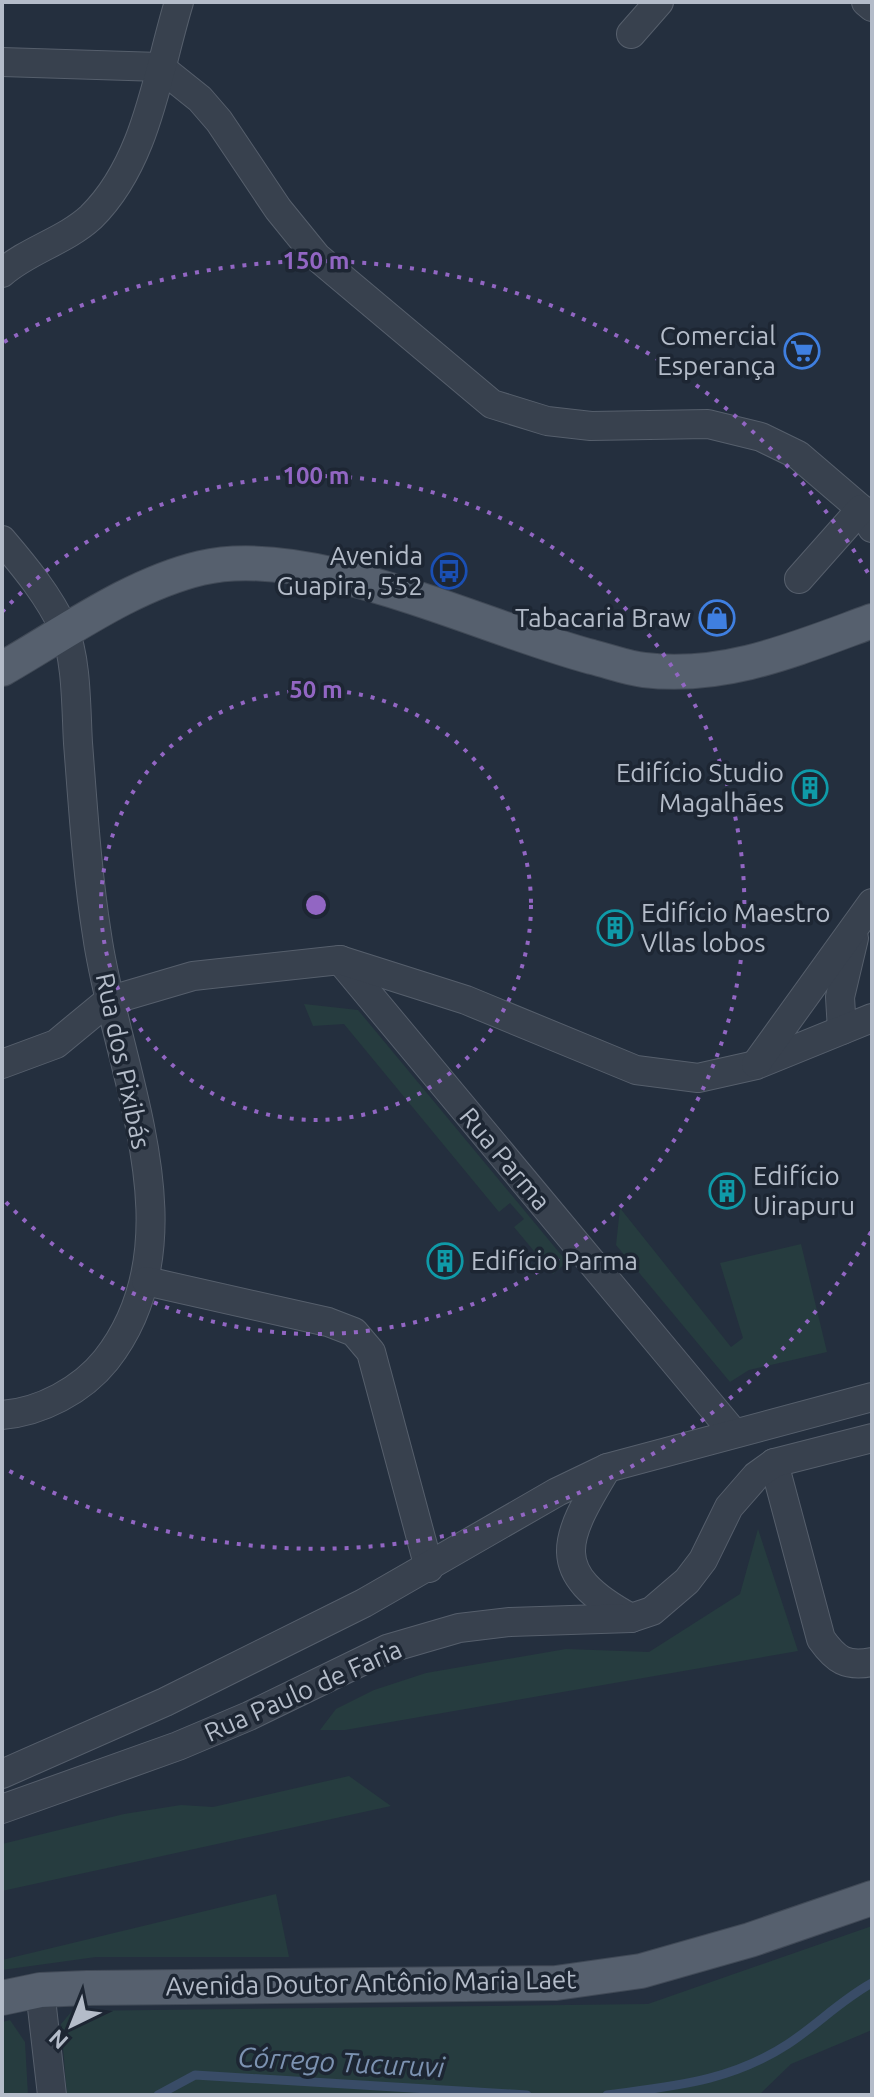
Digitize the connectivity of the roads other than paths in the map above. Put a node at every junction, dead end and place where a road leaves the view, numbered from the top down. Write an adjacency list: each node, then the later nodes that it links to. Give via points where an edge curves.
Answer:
1 (179, 2): 7 (street)
2 (659, 2): 5 (street)
3 (866, 2): 4 (street)
4 (872, 7)
5 (631, 34)
6 (2, 62): 7 (street)
7 (160, 67): 8 (street, via 137,146 118,184 89,218); 9 (street, via 219,121 317,257 492,404 547,421 591,426 708,424 761,437 798,455)
8 (2, 273)
9 (867, 519): 11 (street)
10 (2, 540): 13 (street, Rua dos Pixibás, via 50,602)
11 (799, 579)
12 (872, 621): 13 (main road, via 745,667 644,670 358,581 260,564 200,569 134,594)
13 (65, 632): 14 (main road); 17 (street, Rua dos Pixibás)
14 (2, 669)
15 (865, 912): 19 (street, via 840,997); 21 (street)
16 (340, 960): 17 (street, via 193,976); 21 (street, via 466,1000 636,1070 698,1078); 25 (street, Rua Parma)
17 (108, 1001): 20 (street, via 56,1044); 22 (street, Rua dos Pixibás, via 139,1119 151,1246)
18 (872, 1018): 19 (street)
19 (842, 1030): 21 (street)
20 (2, 1064)
21 (756, 1065)
22 (146, 1281): 24 (street, Rua dos Pixibás, via 126,1335 99,1369 71,1393); 29 (street, via 354,1332 371,1352)
23 (872, 1397): 25 (street, Rua Paulo de Faria)
24 (2, 1415)
25 (733, 1432): 28 (street, Rua Paulo de Faria)
26 (872, 1438): 27 (street, Rua Paulo de Faria)
27 (774, 1463): 30 (street, Rua Paulo de Faria, via 729,1507 687,1581 652,1611); 31 (street, via 821,1639 835,1658 854,1665)
28 (607, 1468): 29 (street, Rua Paulo de Faria); 30 (street, via 581,1515 571,1551 574,1570 597,1599)
29 (429, 1568): 33 (street, Rua Paulo de Faria, via 165,1702)
30 (631, 1618): 35 (street, Rua Paulo de Faria, via 459,1628 387,1649 192,1740)
31 (872, 1662)
32 (2, 1754): 33 (street)
33 (33, 1760): 34 (street, Rua Paulo de Faria)
34 (2, 1774)
35 (2, 1809)
36 (872, 1898): 37 (main road, Avenida Doutor Antônio Maria Laet, via 641,1971 556,1983)
37 (40, 1990): 38 (main road, Avenida Doutor Antônio Maria Laet); 39 (street)
38 (2, 1998)
39 (52, 2095)

